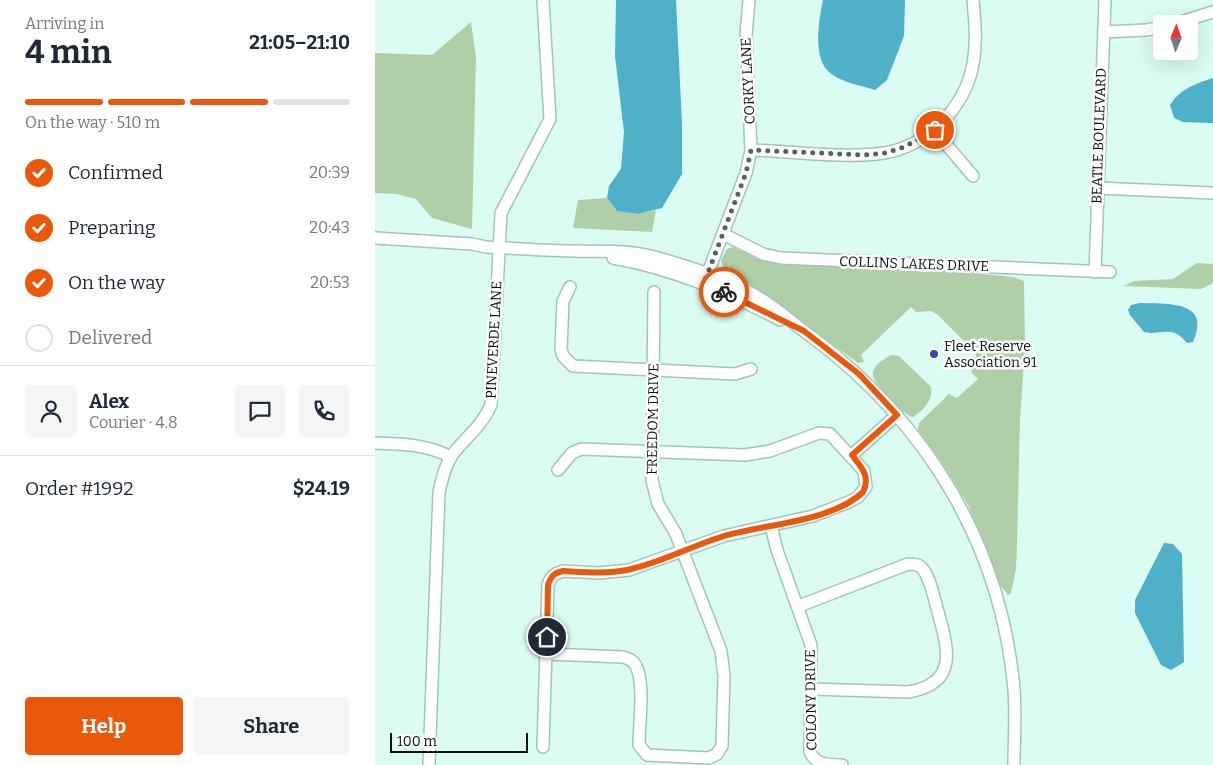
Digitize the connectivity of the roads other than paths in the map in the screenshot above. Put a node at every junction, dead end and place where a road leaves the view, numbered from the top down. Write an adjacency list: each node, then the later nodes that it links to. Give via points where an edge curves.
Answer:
1 (543, 0): 18 (street, PINEVERDE LANE, via 550,119 501,213)
2 (749, 0): 10 (street, CORKY LANE, via 746,35)
3 (973, 0): 9 (street, via 976,43 973,67 953,108)
4 (1105, 0): 8 (street, BEATLE BOULEVARD)
5 (1213, 12): 6 (street)
6 (1198, 17)
7 (1153, 29): 8 (street)
8 (1104, 32): 12 (street, BEATLE BOULEVARD)
9 (935, 130): 10 (street, via 904,147 879,153); 11 (street)
10 (751, 150): 14 (street, CORKY LANE, via 746,173)
11 (973, 176)
12 (1097, 188): 13 (street); 19 (street, BEATLE BOULEVARD)
13 (1213, 193)
14 (723, 234): 19 (street, COLLINS LAKES DRIVE, via 763,254 781,258); 21 (street, CORKY LANE)
15 (375, 238): 17 (street)
16 (375, 246): 17 (street)
17 (487, 247): 18 (street)
18 (499, 247): 21 (street, via 641,254 677,263); 30 (street, PINEVERDE LANE, via 491,405 480,426)
19 (1095, 272): 20 (street, COLLINS LAKES DRIVE)
20 (1109, 272)
21 (706, 279): 26 (street, via 760,298 859,374)
22 (570, 287): 25 (street, via 563,301 561,349 567,362 580,368)
23 (655, 292): 25 (street, FREEDOM DRIVE)
24 (751, 369): 25 (street, via 735,374)
25 (653, 371): 28 (street, FREEDOM DRIVE)
26 (897, 415): 29 (street); 40 (street, via 939,470 962,509 995,590 1014,690)
27 (375, 443): 30 (street, via 414,445 435,449)
28 (652, 452): 29 (street, via 759,454 819,433 830,434); 31 (street, via 581,449 572,453); 33 (street, FREEDOM DRIVE, via 653,492)
29 (852, 455): 32 (street, via 867,478 866,487 858,497 813,516)
30 (451, 457): 38 (street, PINEVERDE LANE, via 439,492)
31 (558, 470)
32 (771, 526): 33 (street, via 724,536); 34 (street, COLONY DRIVE)
33 (682, 551): 35 (street, via 622,571 556,573 548,585); 35 (street, FREEDOM DRIVE, via 723,661 722,746 717,754 709,758 652,756 642,751 639,745 639,684 635,665 630,660)
34 (799, 606): 36 (street, COLONY DRIVE, via 811,645); 36 (street, via 915,564 922,568 933,595 947,648 944,670 937,680 921,690)
35 (546, 654): 37 (street)
36 (811, 689): 39 (street, COLONY DRIVE, via 810,752 813,760 819,764)
37 (543, 747)
38 (429, 765)
39 (842, 765)
40 (1013, 765)

